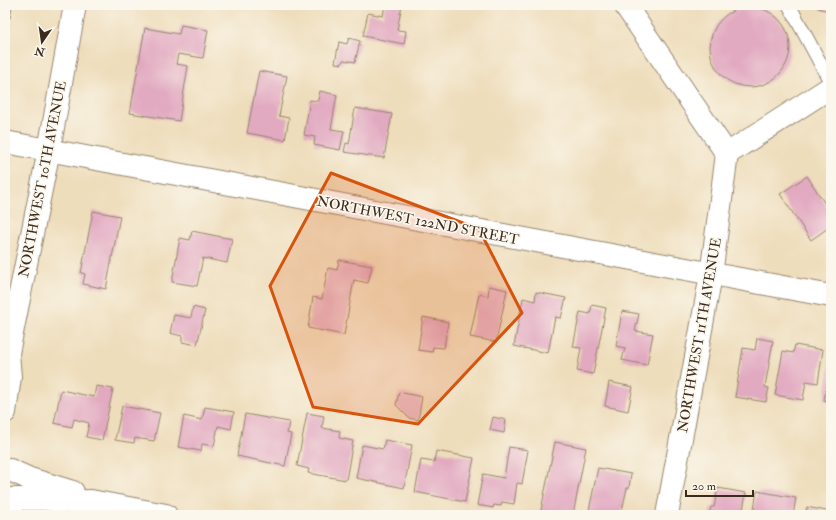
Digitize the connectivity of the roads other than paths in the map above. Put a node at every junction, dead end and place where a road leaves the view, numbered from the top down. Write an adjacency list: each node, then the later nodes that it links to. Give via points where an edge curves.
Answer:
1 (75, 5): 7 (street, NORTHWEST 10TH AVENUE)
2 (625, 5): 8 (street)
3 (789, 5): 4 (lane)
4 (831, 82)
5 (831, 87): 8 (street)
6 (5, 142): 7 (street, NORTHWEST 122ND STREET)
7 (49, 150): 9 (street, NORTHWEST 122ND STREET); 11 (street, NORTHWEST 10TH AVENUE)
8 (727, 154): 9 (street, NORTHWEST 11TH AVENUE)
9 (711, 275): 10 (street, NORTHWEST 122ND STREET); 17 (street, NORTHWEST 11TH AVENUE)
10 (831, 296)
11 (7, 357): 12 (street, NORTHWEST 10TH AVENUE, via 10,377)
12 (5, 412)
13 (8, 467): 14 (street, via 13,482); 15 (street, via 30,479 73,492)
14 (5, 500): 15 (street)
15 (91, 501): 16 (street)
16 (166, 515)
17 (667, 515)

